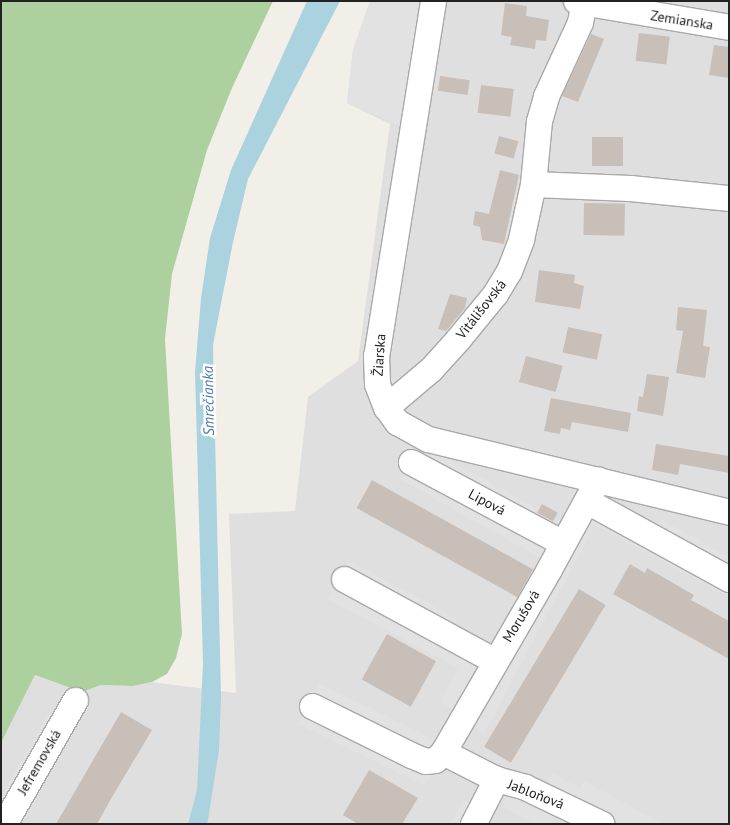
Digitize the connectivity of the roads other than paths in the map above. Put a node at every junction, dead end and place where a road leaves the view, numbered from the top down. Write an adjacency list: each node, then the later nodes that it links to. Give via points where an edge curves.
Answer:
1 (433, 1): 6 (street, Žiarska, via 376,355 377,384)
2 (581, 2): 3 (street, Zemianska); 4 (street, Vitálišovská, via 580,22 546,96)
3 (729, 27)
4 (532, 184): 5 (street, via 630,188); 6 (street, Vitálišovská, via 521,239 509,271 495,294 431,369)
5 (729, 198)
6 (386, 407): 8 (street, Žiarska, via 397,422 428,439)
7 (411, 462): 10 (street, Lipová)
8 (592, 490): 9 (street, Žiarska); 10 (street, Morušová); 11 (street)
9 (729, 512)
10 (563, 543): 13 (street, Morušová)
11 (729, 578)
12 (344, 579): 13 (street)
13 (495, 661): 16 (street, Morušová)
14 (75, 700): 18 (street, Jefremovská)
15 (312, 706): 16 (street, via 425,761 435,760)
16 (443, 752): 17 (street, Jabloňová)
17 (496, 779): 19 (street, Jabloňová); 20 (street, Jabloňová, via 525,787)
18 (4, 824)
19 (473, 824)
20 (602, 824)

